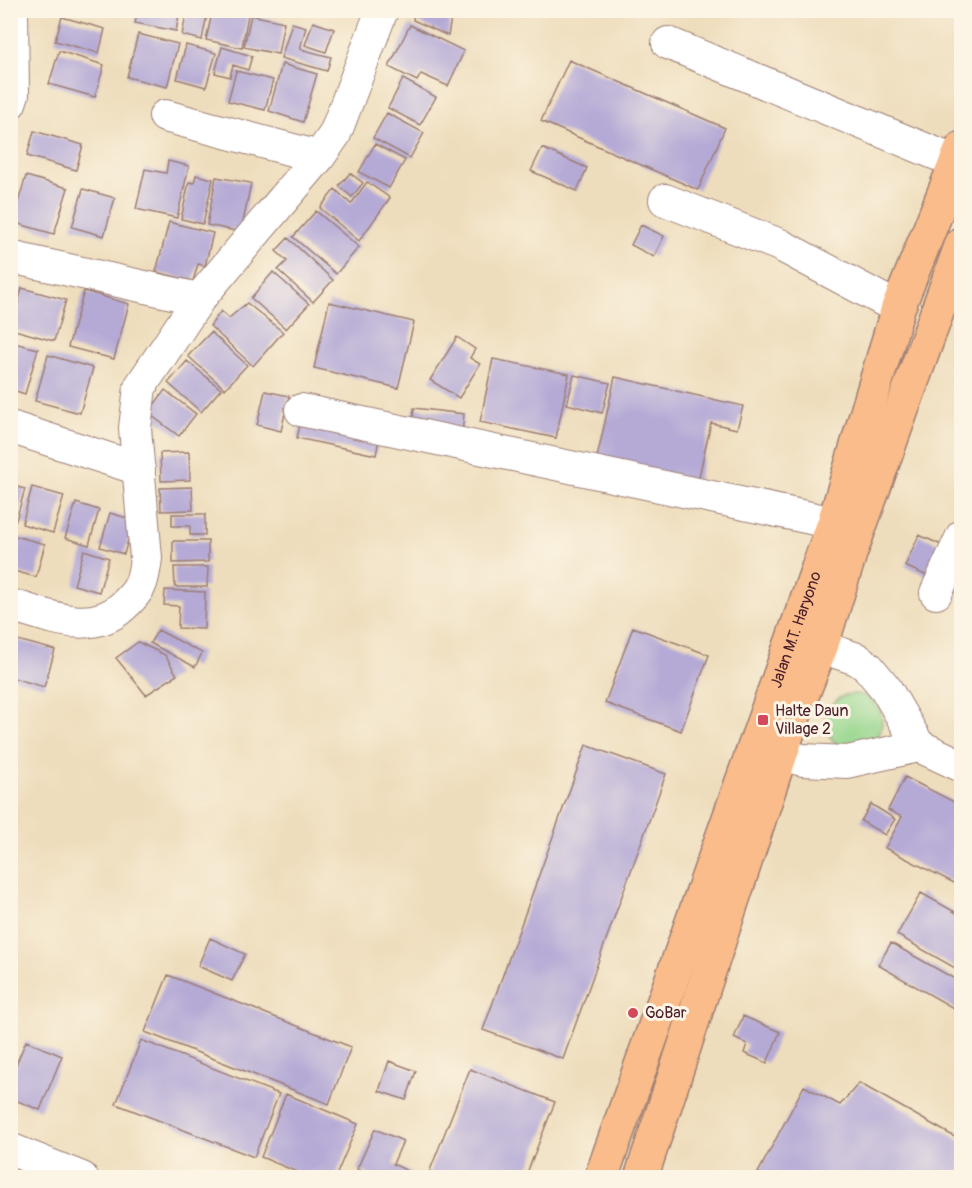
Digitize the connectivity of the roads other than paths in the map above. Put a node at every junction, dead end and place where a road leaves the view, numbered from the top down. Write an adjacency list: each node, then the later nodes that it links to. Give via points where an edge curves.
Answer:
1 (12, 10): 4 (street)
2 (382, 10): 7 (street, via 335,134)
3 (668, 43): 6 (street)
4 (10, 103)
5 (165, 116): 7 (street)
6 (959, 155): 12 (main road, Jalan M.T. Haryono)
7 (319, 157): 11 (street)
8 (665, 200): 12 (street, via 780,245)
9 (962, 243): 20 (main road, Jalan M.T. Haryono, via 850,554)
10 (10, 257): 11 (street)
11 (199, 299): 15 (street, via 140,387 135,417)
12 (898, 308): 16 (main road, Jalan M.T. Haryono)
13 (301, 410): 16 (street)
14 (10, 427): 15 (street)
15 (139, 469): 19 (street, via 146,558 138,593 114,615 91,622 75,622)
16 (834, 523): 20 (main road, Jalan M.T. Haryono)
17 (962, 536): 18 (street)
18 (936, 593)
19 (10, 605)
20 (807, 643): 21 (street, via 857,659 868,667 886,689); 22 (main road, Jalan M.T. Haryono)
21 (919, 746): 22 (street, via 847,762 803,760); 23 (street)
22 (767, 751): 26 (main road, Jalan M.T. Haryono); 27 (main road, Jalan M.T. Haryono)
23 (962, 766)
24 (10, 1149): 25 (street)
25 (82, 1178)
26 (601, 1178)
27 (640, 1178)

